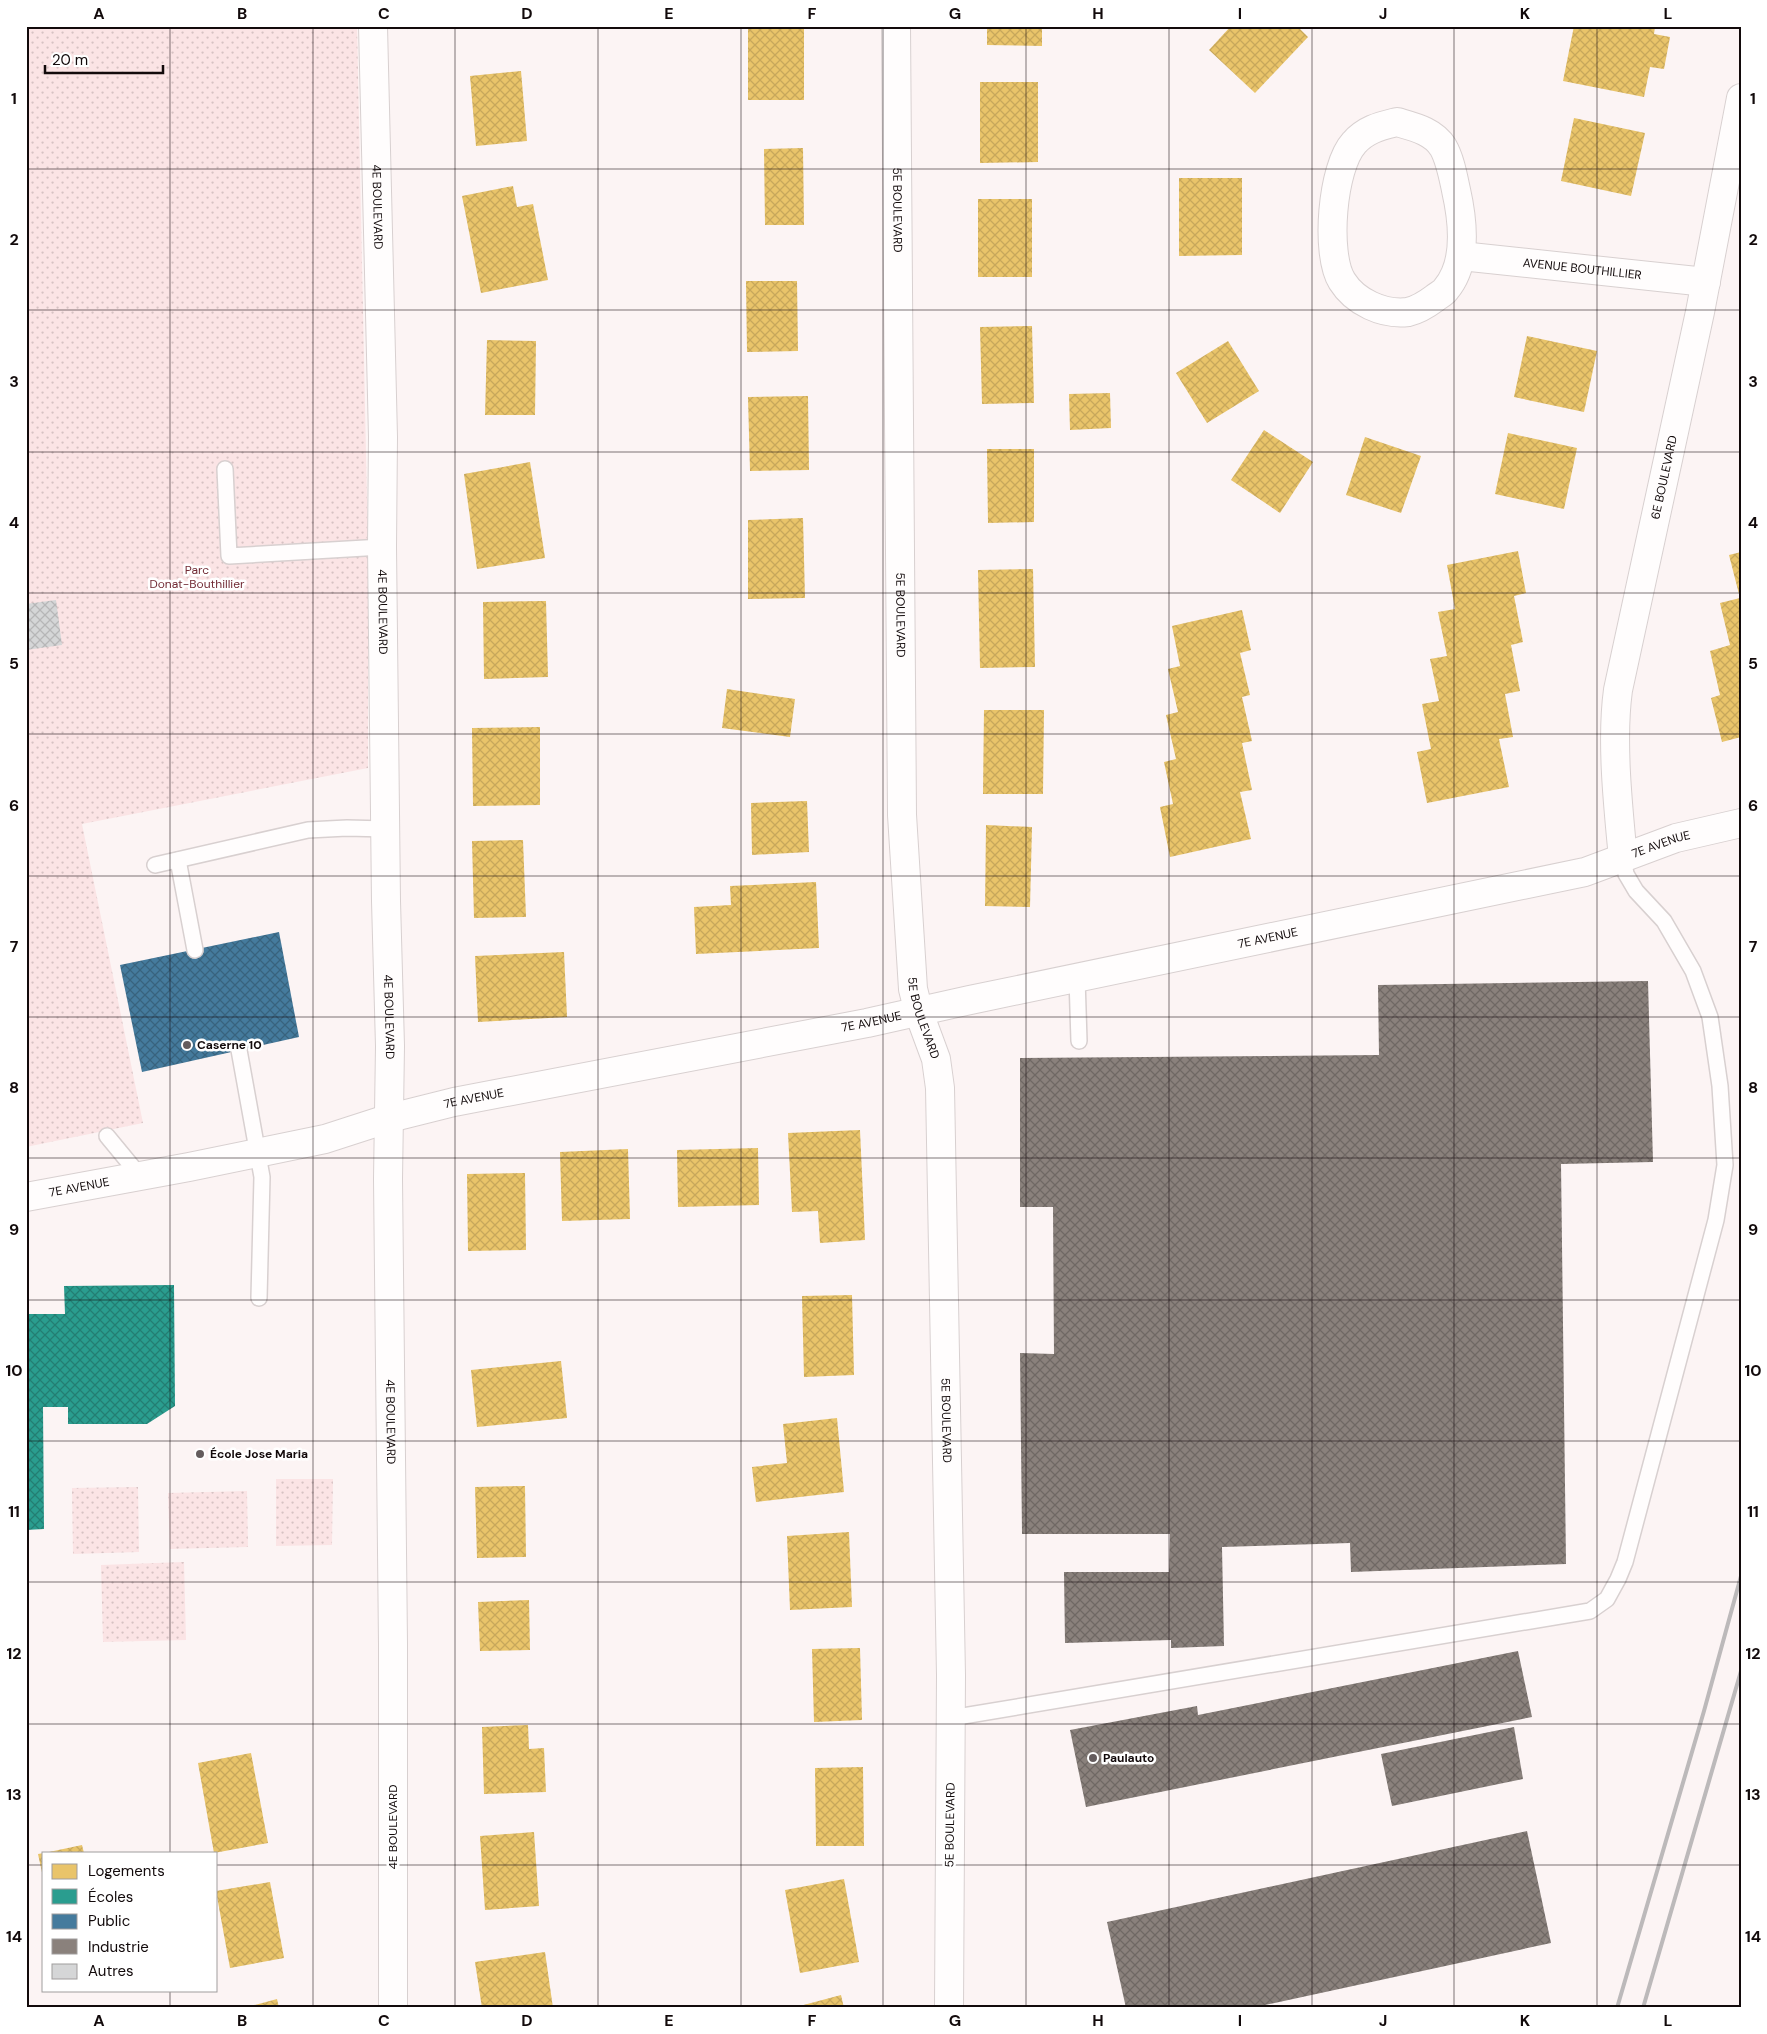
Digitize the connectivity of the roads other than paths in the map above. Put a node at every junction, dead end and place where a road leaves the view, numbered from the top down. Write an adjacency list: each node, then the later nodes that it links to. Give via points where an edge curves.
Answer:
1 (373, 26): 7 (street, 4E BOULEVARD, via 383,437)
2 (896, 26): 15 (street, 5E BOULEVARD, via 902,815 910,965)
3 (1741, 98): 5 (street, 6E BOULEVARD)
4 (1461, 256): 4 (street, via 1446,290 1428,304 1408,312 1386,311 1360,301 1342,281 1334,256 1334,193 1342,164 1354,143 1373,127 1398,122 1424,130 1442,146 1453,173 1461,213); 5 (street, AVENUE BOUTHILLIER)
5 (1706, 282): 10 (street, 6E BOULEVARD, via 1618,690 1615,731)
6 (225, 469): 7 (lane, via 229,556)
7 (382, 547): 9 (street, 4E BOULEVARD)
8 (1741, 823): 10 (street, 7E AVENUE, via 1676,838)
9 (386, 829): 11 (lane, via 308,830); 18 (street, 4E BOULEVARD)
10 (1623, 858): 14 (street, 7E AVENUE, via 1585,872); 24 (lane, via 1626,874 1636,891 1664,921 1693,971 1710,1017 1720,1086 1725,1165 1716,1220 1624,1562 1607,1599 1590,1611)
11 (178, 860): 12 (lane); 13 (lane)
12 (155, 865)
13 (195, 950)
14 (1076, 978): 15 (street, 7E AVENUE); 16 (lane)
15 (919, 1013): 18 (street, 7E AVENUE, via 454,1102); 24 (street, 5E BOULEVARD, via 936,1059 940,1088)
16 (1078, 1041)
17 (239, 1050): 20 (lane)
18 (390, 1118): 20 (street, 7E AVENUE, via 325,1139); 25 (street, 4E BOULEVARD)
19 (107, 1136): 21 (lane)
20 (258, 1152): 21 (street, 7E AVENUE); 23 (lane, via 262,1177)
21 (140, 1176): 22 (street, 7E AVENUE)
22 (26, 1197)
23 (259, 1298)
24 (951, 1718): 26 (street, 5E BOULEVARD)
25 (393, 2008)
26 (949, 2008)

